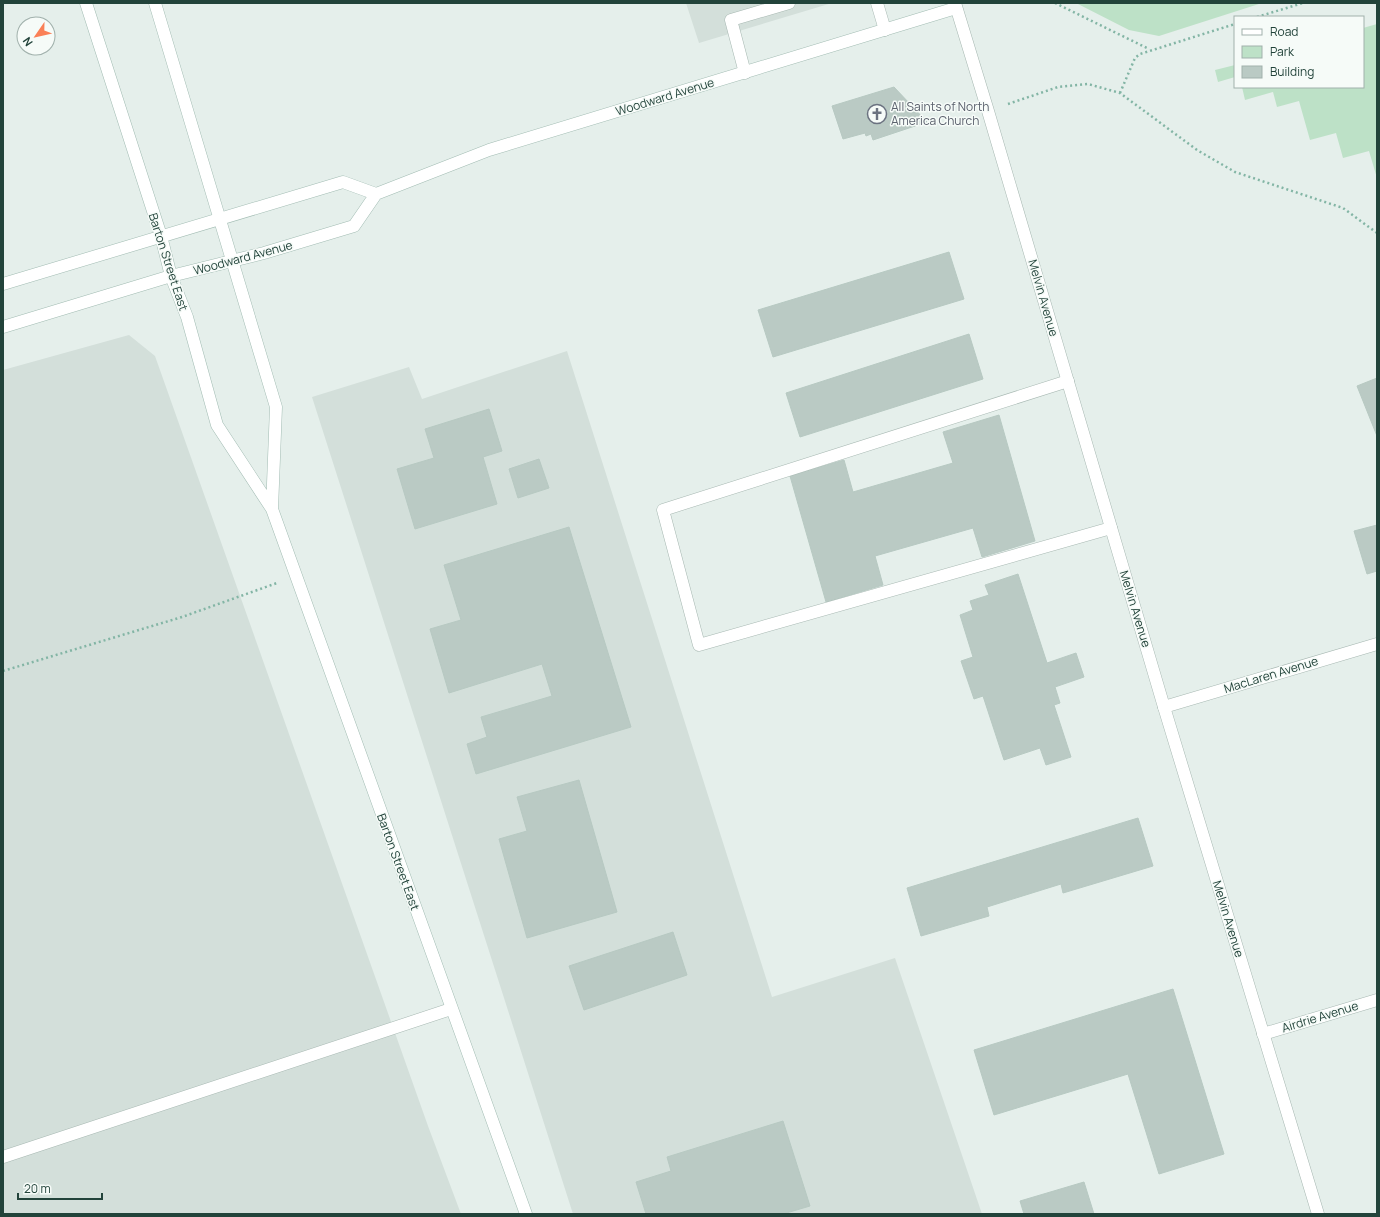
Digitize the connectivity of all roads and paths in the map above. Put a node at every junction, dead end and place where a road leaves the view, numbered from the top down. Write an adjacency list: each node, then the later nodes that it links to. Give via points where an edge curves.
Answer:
1 (86, 3): 18 (main road, Barton Street East)
2 (155, 3): 16 (main road, Barton Street East)
3 (877, 3): 10 (main road)
4 (1055, 3): 11 (path)
5 (1303, 3): 8 (path)
6 (784, 4): 12 (main road, via 730,20)
7 (956, 6): 10 (main road, Woodward Avenue); 14 (main road, Melvin Avenue)
8 (1260, 16)
9 (1234, 24): 11 (path)
10 (886, 30): 12 (main road, Woodward Avenue)
11 (1150, 50): 13 (path, via 1135,58)
12 (745, 73): 15 (main road, Woodward Avenue, via 489,150)
13 (1120, 93): 14 (path, via 1088,84 1058,87); 17 (path, via 1197,150 1235,172 1343,208)
14 (988, 111): 23 (main road, Melvin Avenue)
15 (376, 194): 16 (main road, via 343,182); 19 (main road, Woodward Avenue, via 354,226)
16 (220, 219): 18 (main road); 19 (main road, Barton Street East)
17 (1377, 233)
18 (161, 236): 20 (main road, Barton Street East); 21 (main road)
19 (232, 261): 20 (main road, Woodward Avenue); 24 (main road, Barton Street East, via 276,407)
20 (172, 276): 22 (main road, Woodward Avenue); 24 (main road, Barton Street East, via 187,317 217,425)
21 (3, 284)
22 (3, 327)
23 (1068, 381): 25 (main road, Melvin Avenue); 25 (main road, via 663,510 699,645)
24 (272, 509): 26 (main road, Barton Street East)
25 (1111, 528): 29 (main road, Melvin Avenue)
26 (296, 575): 28 (path, via 182,617); 31 (main road, Barton Street East)
27 (1377, 644): 29 (main road, MacLaren Avenue)
28 (3, 671)
29 (1164, 707): 32 (main road, Melvin Avenue)
30 (1377, 1000): 32 (main road, Airdrie Avenue)
31 (451, 1009): 33 (main road); 34 (main road, Barton Street East)
32 (1263, 1034): 35 (main road, Melvin Avenue)
33 (3, 1156)
34 (526, 1214)
35 (1318, 1214)

